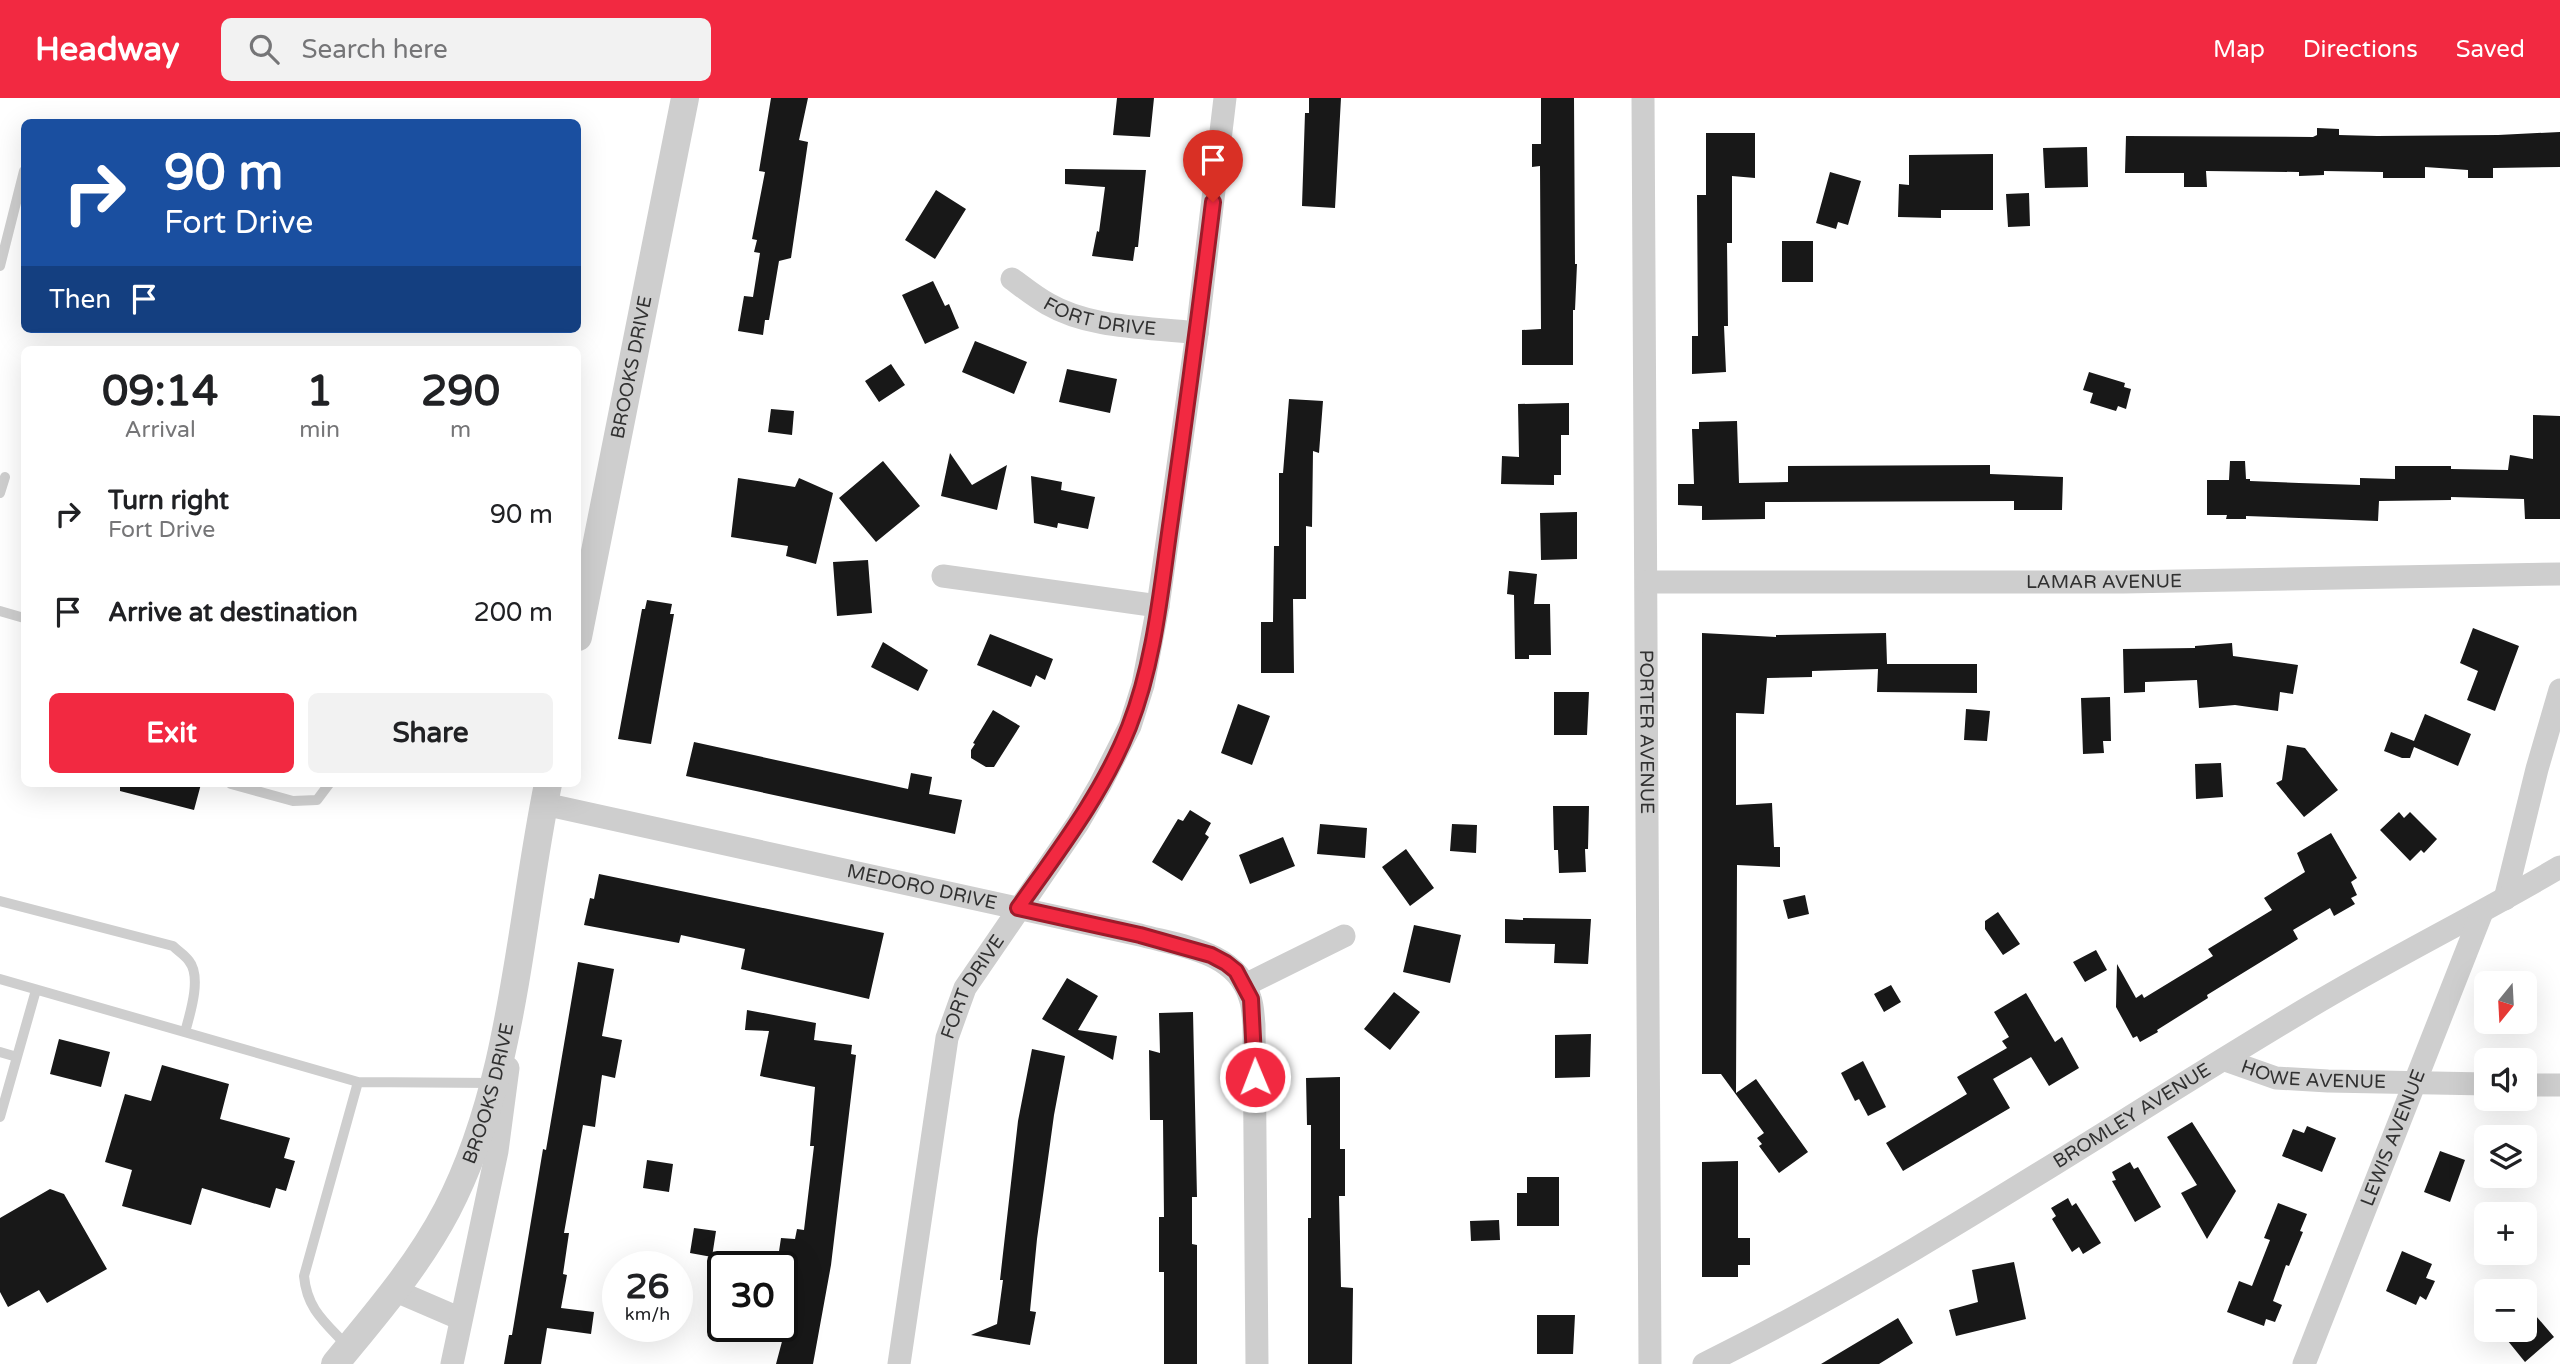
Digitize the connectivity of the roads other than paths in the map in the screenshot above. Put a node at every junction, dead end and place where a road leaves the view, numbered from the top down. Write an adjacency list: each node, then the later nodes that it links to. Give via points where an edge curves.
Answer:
1 (685, 98): 16 (street, BROOKS DRIVE)
2 (1225, 98): 7 (street, FORT DRIVE)
3 (1643, 98): 12 (street, PORTER AVENUE)
4 (21, 183): 5 (lane)
5 (0, 266)
6 (1012, 279): 7 (street, FORT DRIVE, via 1048,305 1079,317)
7 (1197, 332): 13 (street, FORT DRIVE)
8 (5, 477): 9 (lane)
9 (0, 493)
10 (2560, 575): 12 (street, LAMAR AVENUE, via 2124,582)
11 (943, 576): 13 (street)
12 (1647, 582): 48 (street, PORTER AVENUE)
13 (1158, 606): 24 (street, FORT DRIVE, via 1143,685 1117,755 1078,823)
14 (0, 611): 15 (lane)
15 (21, 617)
16 (581, 622)
17 (2560, 690): 22 (street)
18 (242, 787): 19 (lane, via 293,801 317,800)
19 (327, 787)
20 (546, 794): 24 (street, MEDORO DRIVE); 30 (street, BROOKS DRIVE)
21 (2560, 867): 22 (street, BROMLEY AVENUE)
22 (2505, 899): 25 (street, BROMLEY AVENUE)
23 (0, 901): 31 (lane, via 173,946 191,962 194,985)
24 (1018, 908): 28 (street, MEDORO DRIVE, via 1211,955 1236,971); 46 (street, FORT DRIVE, via 965,988 947,1038)
25 (2482, 912): 34 (street, BROMLEY AVENUE); 37 (street, LEWIS AVENUE)
26 (1344, 936): 28 (street)
27 (0, 979): 29 (lane)
28 (1245, 985): 47 (street, via 1251,999 1255,1051)
29 (36, 990): 31 (lane); 33 (lane)
30 (510, 1006): 36 (street, BROOKS DRIVE); 43 (street, via 508,1074 496,1151)
31 (185, 1032): 35 (lane)
32 (0, 1052): 33 (lane)
33 (17, 1057): 41 (lane)
34 (2225, 1060): 37 (street, HOWE AVENUE, via 2276,1078); 49 (street, BROMLEY AVENUE, via 1997,1201)
35 (358, 1082): 36 (lane); 44 (lane, via 304,1276 311,1306)
36 (492, 1083): 42 (street, BROOKS DRIVE, via 462,1179 426,1247)
37 (2416, 1083): 38 (street, HOWE AVENUE); 50 (street, LEWIS AVENUE)
38 (2474, 1084)
39 (2537, 1084): 40 (street)
40 (2560, 1085)
41 (0, 1117)
42 (396, 1291): 43 (street); 44 (street, BROOKS DRIVE)
43 (460, 1319): 45 (street)
44 (341, 1356)
45 (452, 1364)
46 (899, 1364)
47 (1257, 1364)
48 (1650, 1364)
49 (1704, 1364)
50 (2304, 1364)

